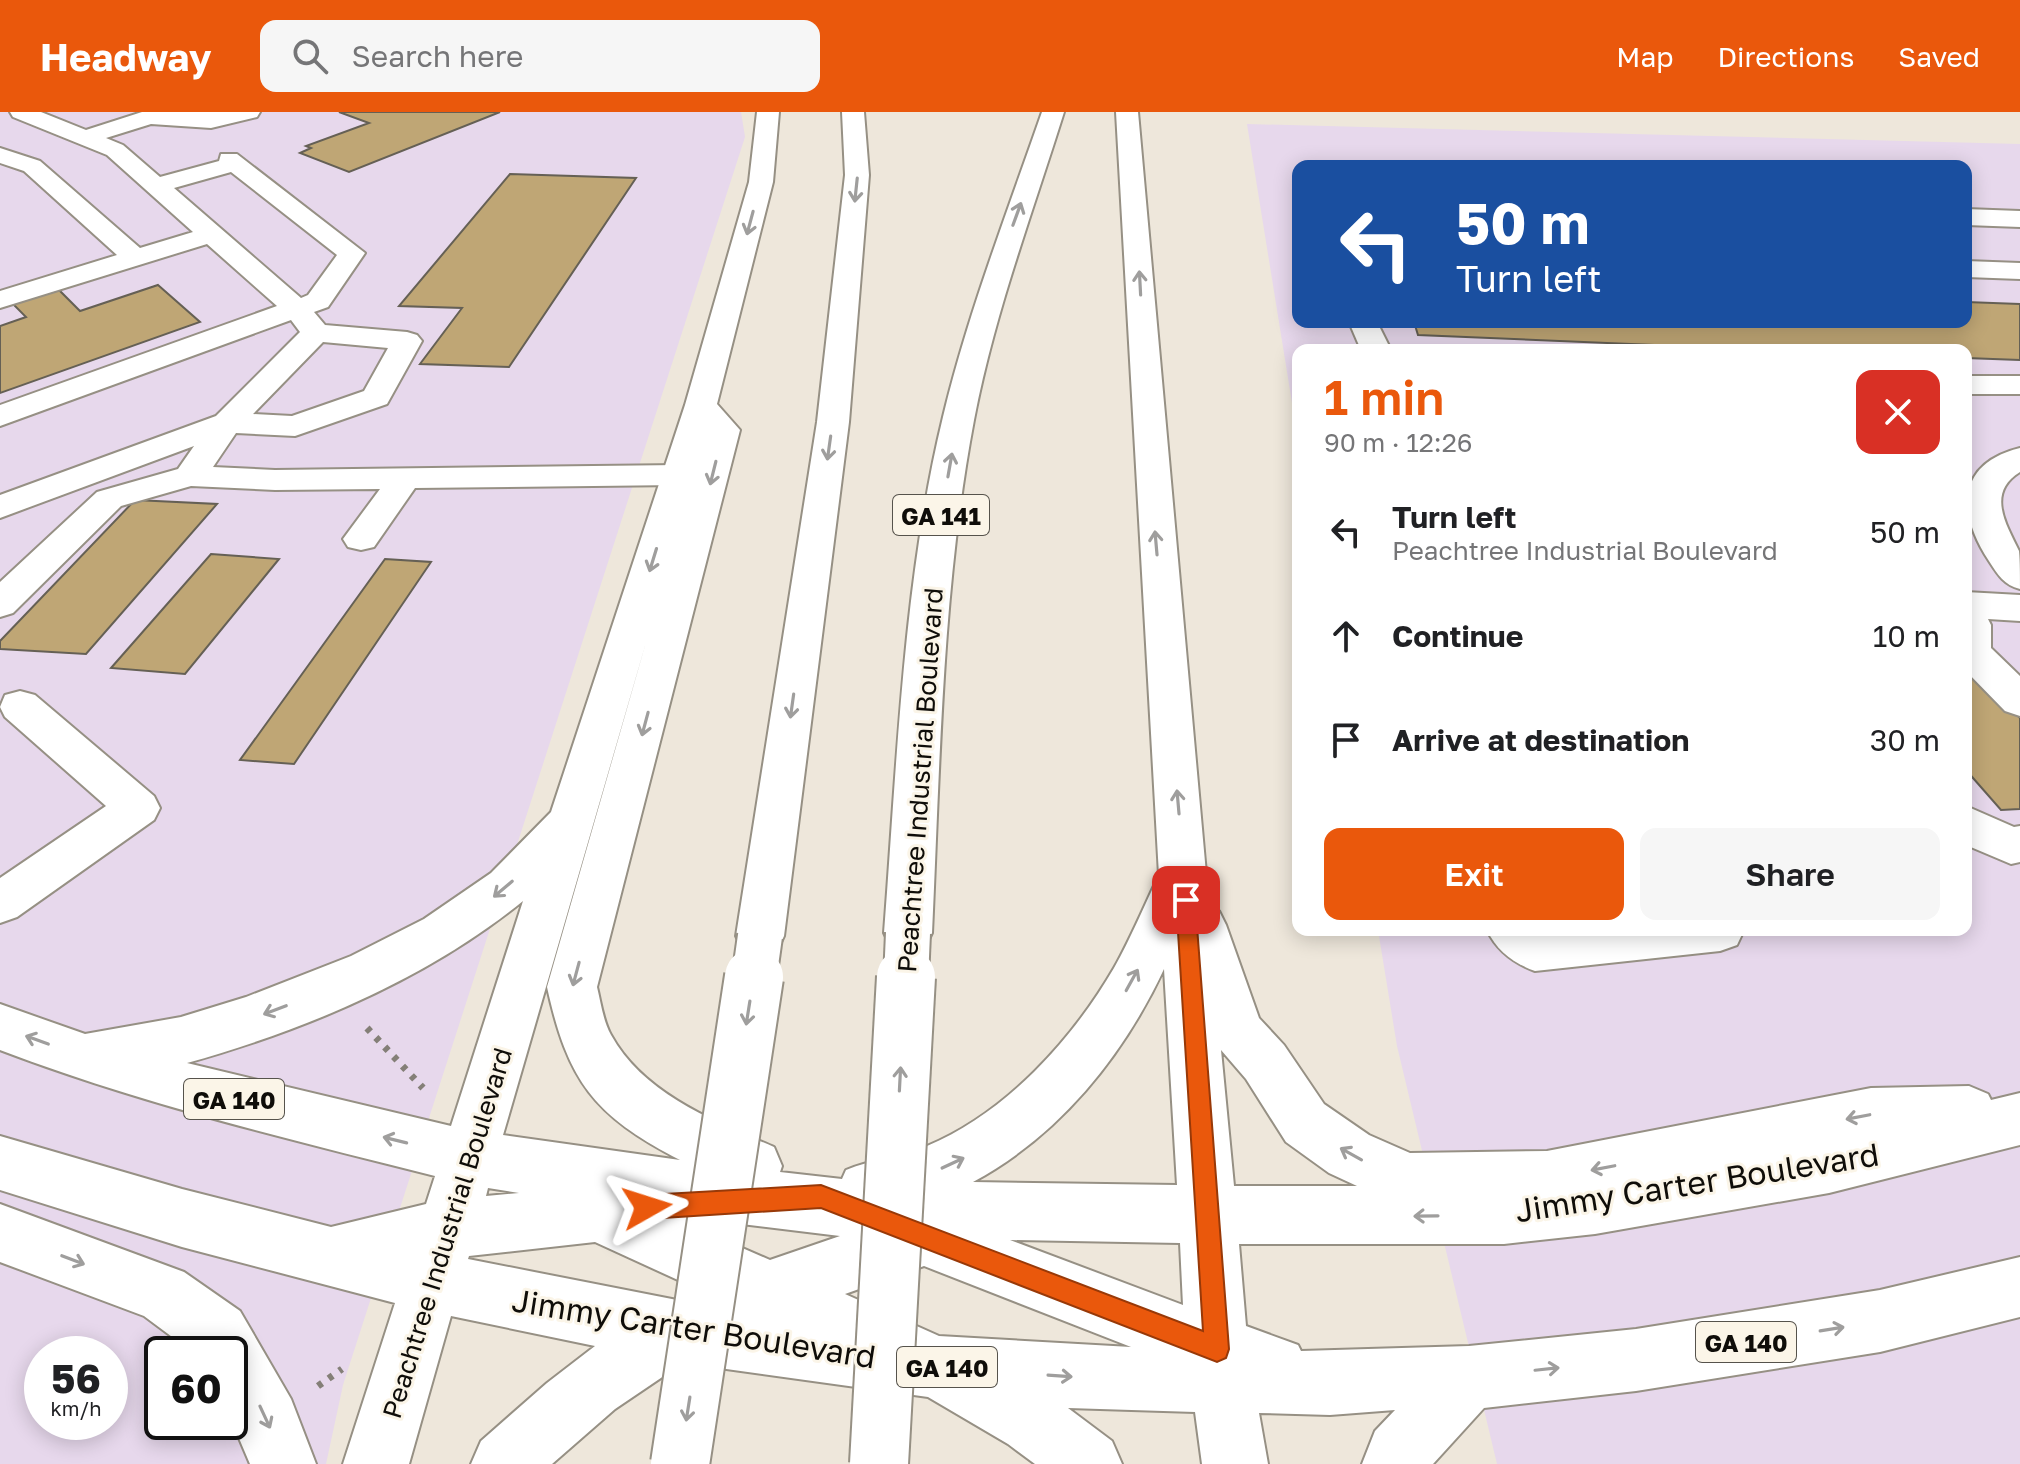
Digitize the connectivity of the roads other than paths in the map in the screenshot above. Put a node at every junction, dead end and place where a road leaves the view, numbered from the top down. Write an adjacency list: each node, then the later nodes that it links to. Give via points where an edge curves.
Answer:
1 (249, 112): 6 (main road, via 211,121)
2 (768, 112): 22 (main road, Peachtree Industrial Boulevard, one-way to 22, via 761,182)
3 (853, 112): 70 (main road, one-way to 70, bridge, via 857,175 833,422)
4 (1053, 112): 71 (main road, Peachtree Industrial Boulevard / GA 141, one-way to 4, bridge, via 923,696 940,521 979,333)
5 (1127, 112): 44 (main road, one-way to 5)
6 (149, 115): 8 (main road)
7 (10, 127): 8 (main road, via 48,123)
8 (84, 138): 10 (main road, via 115,150)
9 (0, 155): 14 (main road, via 32,166)
10 (155, 186): 13 (main road); 18 (main road, via 232,161 352,253 318,301)
11 (1972, 217): 12 (main road)
12 (2020, 219)
13 (212, 234): 14 (main road); 18 (main road)
14 (136, 258): 17 (main road)
15 (1972, 269): 16 (main road)
16 (2020, 271)
17 (0, 300)
18 (297, 309): 19 (main road); 23 (main road)
19 (316, 333): 24 (main road); 24 (main road, via 407,341 376,397 295,426)
20 (1972, 385): 21 (main road)
21 (2020, 385)
22 (701, 405): 26 (main road, Peachtree Industrial Boulevard); 54 (main road, one-way to 54, via 724,430 572,987 588,1046 620,1091 664,1122)
23 (0, 416)
24 (227, 423): 27 (main road); 29 (main road)
25 (1993, 468): 30 (main road, via 1982,497)
26 (679, 475): 28 (main road); 41 (main road, Peachtree Industrial Boulevard, one-way to 41)
27 (190, 476): 28 (main road); 33 (main road, via 109,499)
28 (405, 479): 31 (main road)
29 (0, 507)
30 (1978, 533): 32 (main road)
31 (361, 539)
32 (2020, 577)
33 (0, 604)
34 (2020, 608): 35 (main road)
35 (1972, 615)
36 (1972, 620): 38 (main road)
37 (1972, 653): 39 (main road)
38 (2020, 671)
39 (2020, 701)
40 (20, 706): 45 (main road, via 138,808)
41 (574, 811): 49 (main road, one-way to 49, via 546,850 510,883 414,952 258,1016 167,1044); 52 (main road, Peachtree Industrial Boulevard)
42 (1972, 827): 43 (main road, via 2011,846)
43 (2020, 844)
44 (1184, 870): 50 (main road, one-way to 44, via 1871,1114 1547,1179 1408,1181 1349,1154 1305,1123 1238,1031); 54 (main road, one-way to 44, via 902,1186 962,1160 1022,1118 1072,1067 1112,1015 1154,940); 57 (main road)
45 (0, 903)
46 (1518, 936): 47 (main road, via 1535,950)
47 (1664, 936)
48 (0, 1027): 49 (main road, Jimmy Carter Boulevard / GA 140, one-way to 48)
49 (82, 1057): 52 (main road, Jimmy Carter Boulevard / GA 140, one-way to 49)
50 (2020, 1111)
51 (2020, 1119): 57 (main road, Jimmy Carter Boulevard / GA 140, one-way to 57, via 1829,1165 1595,1205 1504,1215)
52 (471, 1158): 54 (main road, Jimmy Carter Boulevard / GA 140); 56 (main road); 60 (main road, Peachtree Industrial Boulevard)
53 (0, 1163): 60 (main road, Jimmy Carter Boulevard / GA 140, via 331,1257)
54 (811, 1201): 55 (main road, Jimmy Carter Boulevard / GA 140); 56 (main road, via 672,1204); 59 (main road)
55 (1006, 1212): 57 (main road, Jimmy Carter Boulevard / GA 140); 59 (main road)
56 (599, 1214): 60 (main road); 62 (main road)
57 (1208, 1215): 64 (main road)
58 (0, 1233): 67 (main road, one-way to 67, via 163,1293 218,1333 268,1422)
59 (929, 1236): 62 (main road); 64 (main road)
60 (440, 1255): 63 (main road, Jimmy Carter Boulevard / GA 140); 68 (main road, Peachtree Industrial Boulevard)
61 (2020, 1287): 66 (main road, Jimmy Carter Boulevard / GA 140, one-way to 61, via 1636,1360 1880,1321)
62 (765, 1291): 63 (main road); 65 (main road)
63 (677, 1331): 65 (main road, Jimmy Carter Boulevard / GA 140); 69 (main road, via 571,1404)
64 (1218, 1365): 65 (main road, Jimmy Carter Boulevard / GA 140, one-way to 64, via 1086,1378); 66 (main road, Jimmy Carter Boulevard / GA 140, via 1330,1383); 73 (main road)
65 (937, 1367): 72 (main road, via 1031,1421)
66 (1469, 1378): 74 (main road, via 1398,1454)
67 (283, 1464)
68 (376, 1464)
69 (504, 1464)
70 (680, 1464)
71 (879, 1464)
72 (1089, 1464)
73 (1235, 1464)
74 (1395, 1464)

